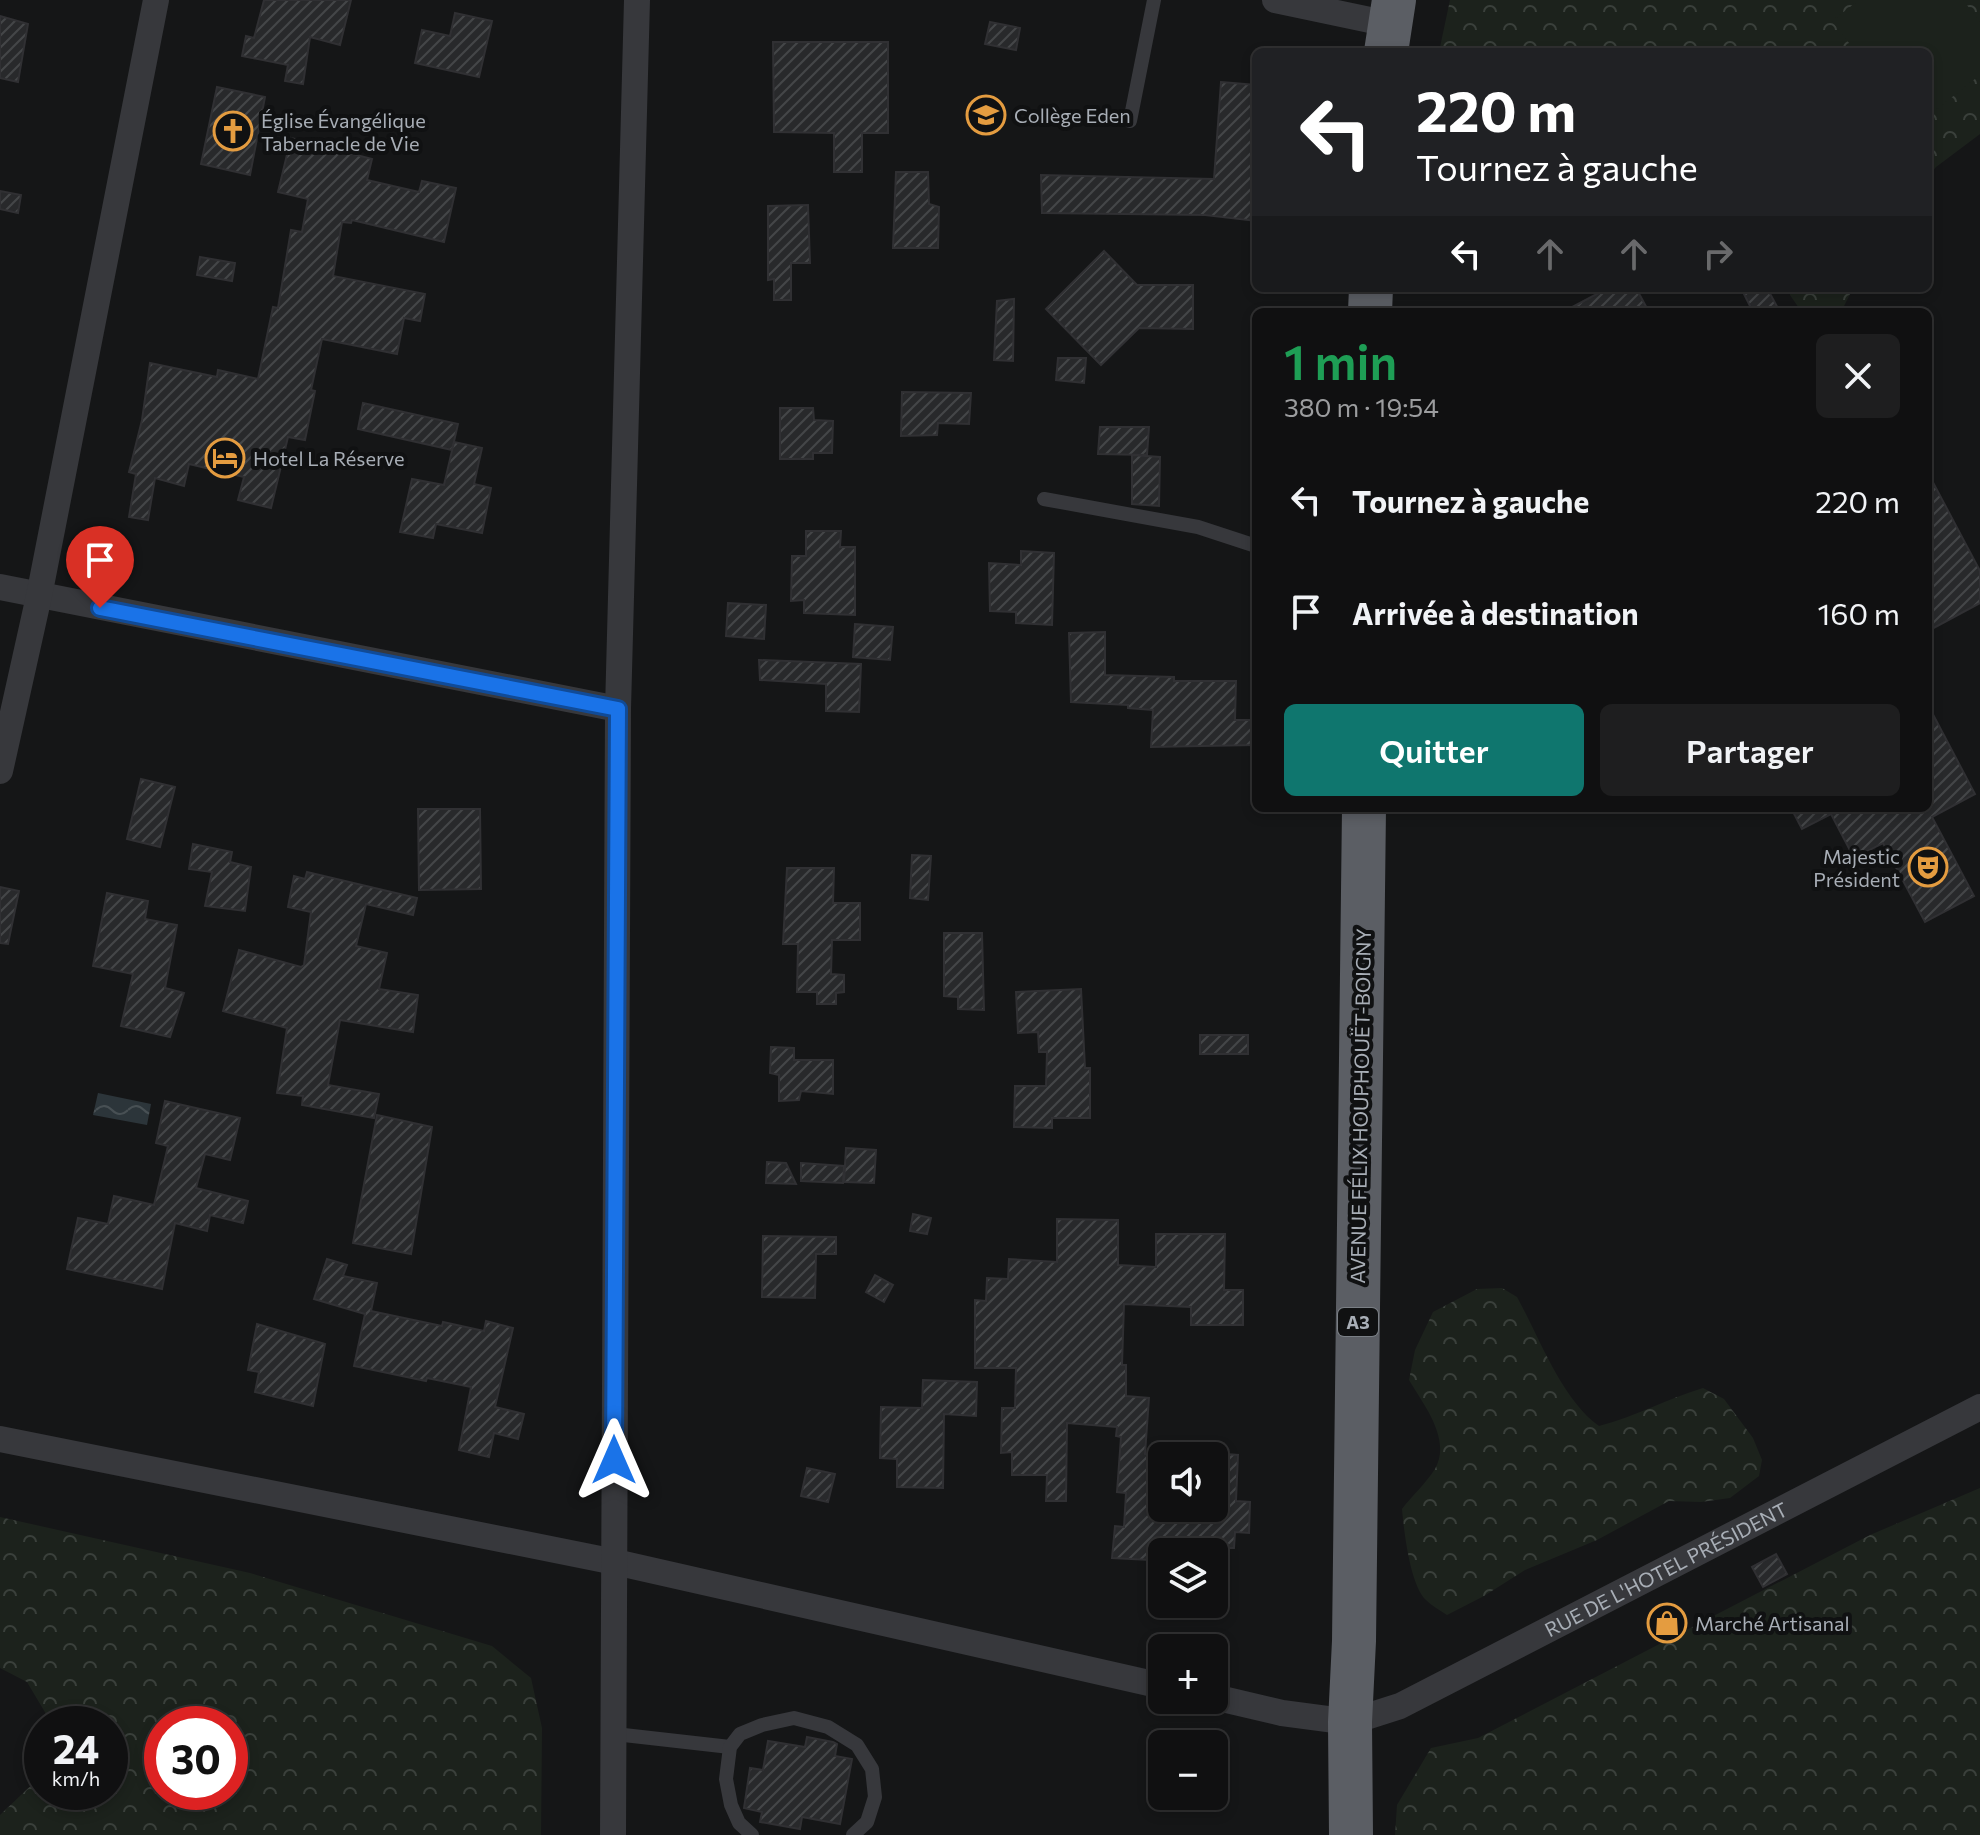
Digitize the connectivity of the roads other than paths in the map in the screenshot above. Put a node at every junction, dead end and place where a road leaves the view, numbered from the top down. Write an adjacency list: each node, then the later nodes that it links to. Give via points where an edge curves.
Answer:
1 (156, 0): 10 (street)
2 (637, 0): 11 (street)
3 (1154, 0): 6 (lane)
4 (1275, 0): 5 (street)
5 (1390, 25)
6 (1130, 121)
7 (1044, 499): 8 (lane, via 1198,527)
8 (1252, 545)
9 (0, 587): 10 (street)
10 (39, 596): 11 (street); 12 (street)
11 (618, 709): 16 (street)
12 (0, 771)
13 (1364, 812): 19 (highway, AVENUE FÉLIX HOUPHOUËT-BOIGNY / A3)
14 (1980, 1407): 19 (street, RUE DE L'HOTEL PRÉSIDENT, via 1400,1706)
15 (0, 1439): 16 (street)
16 (615, 1562): 17 (street); 20 (street)
17 (1148, 1683)
18 (1228, 1700): 19 (street)
19 (1350, 1722): 25 (highway, AVENUE FÉLIX HOUPHOUËT-BOIGNY / A3)
20 (615, 1734): 21 (lane); 22 (street)
21 (730, 1747): 23 (lane, via 726,1779 731,1805); 24 (lane, via 740,1734 794,1718 828,1727 857,1745 872,1769 875,1797 867,1822)
22 (613, 1835)
23 (752, 1835)
24 (853, 1835)
25 (1351, 1835)

